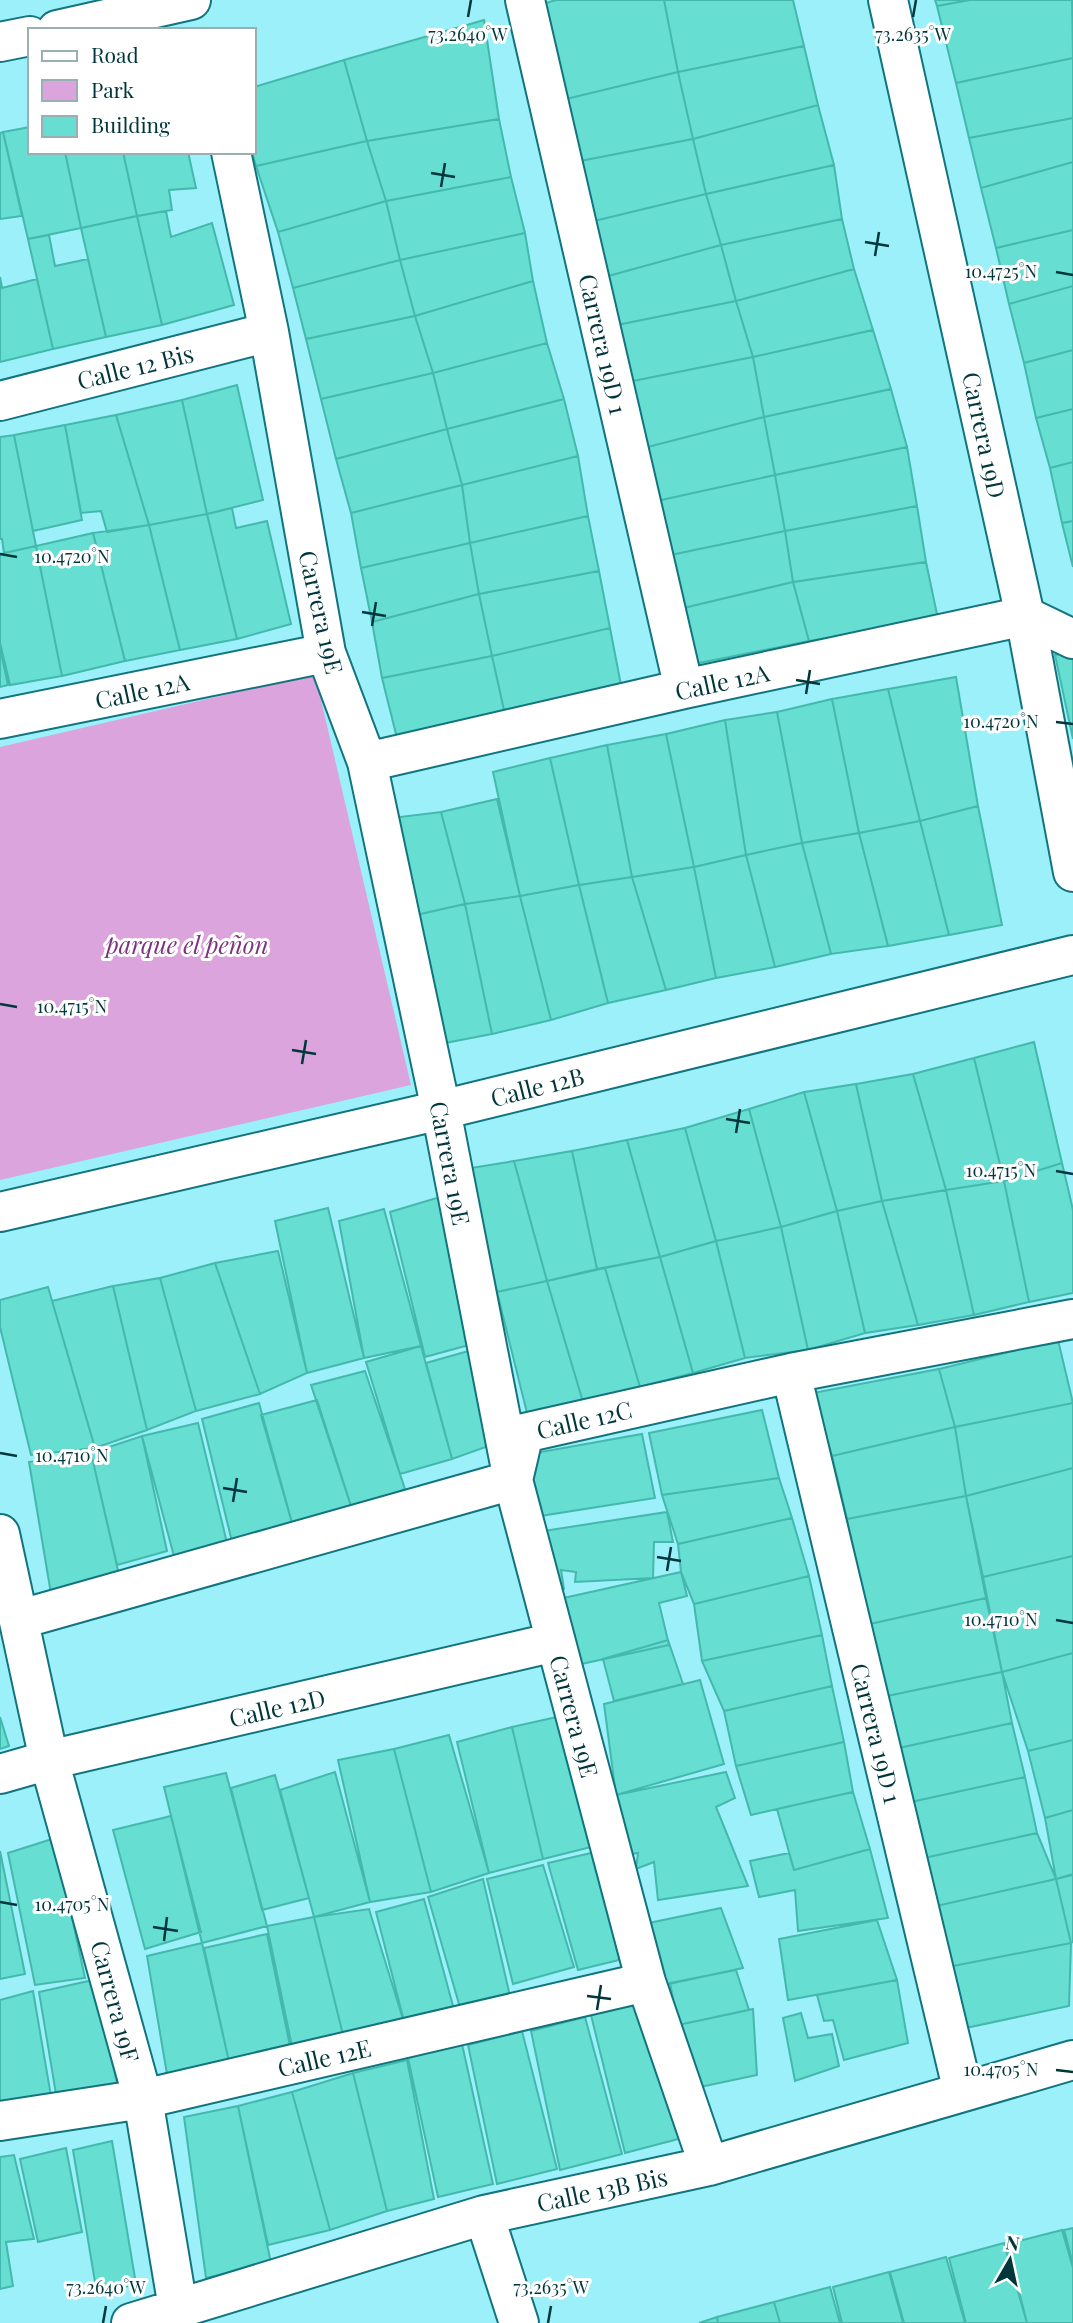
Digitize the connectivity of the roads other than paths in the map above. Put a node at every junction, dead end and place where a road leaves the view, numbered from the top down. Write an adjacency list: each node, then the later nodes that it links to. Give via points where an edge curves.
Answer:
1 (191, 0): 5 (street)
2 (200, 0): 6 (street)
3 (525, 0): 15 (street, Carrera 19D 1)
4 (888, 0): 12 (street, Carrera 19D)
5 (66, 28)
6 (206, 28)
7 (28, 36): 8 (street)
8 (0, 42)
9 (231, 154): 10 (street, Carrera 19E)
10 (269, 332): 11 (street, Calle 12 Bis); 14 (street, Carrera 19E)
11 (0, 401)
12 (1025, 616): 13 (street); 15 (street, Calle 12A); 18 (street, Carrera 19D)
13 (1073, 639)
14 (326, 653): 16 (street, Calle 12A); 17 (street, Carrera 19E)
15 (684, 689): 17 (street, Calle 12A)
16 (0, 719)
17 (367, 762): 20 (street, Carrera 19E)
18 (1073, 872)
19 (1073, 955): 20 (street, Calle 12B)
20 (441, 1110): 21 (street, Calle 12B); 24 (street, Carrera 19E)
21 (0, 1212)
22 (1073, 1319): 23 (street, Calle 12C)
23 (791, 1373): 24 (street, Calle 12C, via 524,1433); 32 (street, Carrera 19D 1)
24 (513, 1480): 26 (street, via 35,1615); 27 (street, Carrera 19E)
25 (0, 1534): 26 (street, Carrera 19F)
26 (17, 1615): 28 (street, Carrera 19F)
27 (555, 1642): 28 (street, Calle 12D); 30 (street, Carrera 19E)
28 (49, 1760): 29 (street, Calle 12D); 33 (street, Carrera 19F)
29 (0, 1774)
30 (646, 1982): 33 (street, Calle 12E); 35 (street, Carrera 19E)
31 (1073, 2060): 32 (street, Calle 13B Bis)
32 (963, 2092): 35 (street, Calle 13B Bis)
33 (143, 2099): 34 (street, Calle 12E); 37 (street, Carrera 19F)
34 (0, 2121)
35 (709, 2166): 36 (street, Calle 13B Bis)
36 (484, 2216): 37 (street, Calle 13B Bis); 39 (street)
37 (178, 2308): 38 (street, Calle 13B Bis)
38 (131, 2323)
39 (519, 2323)

